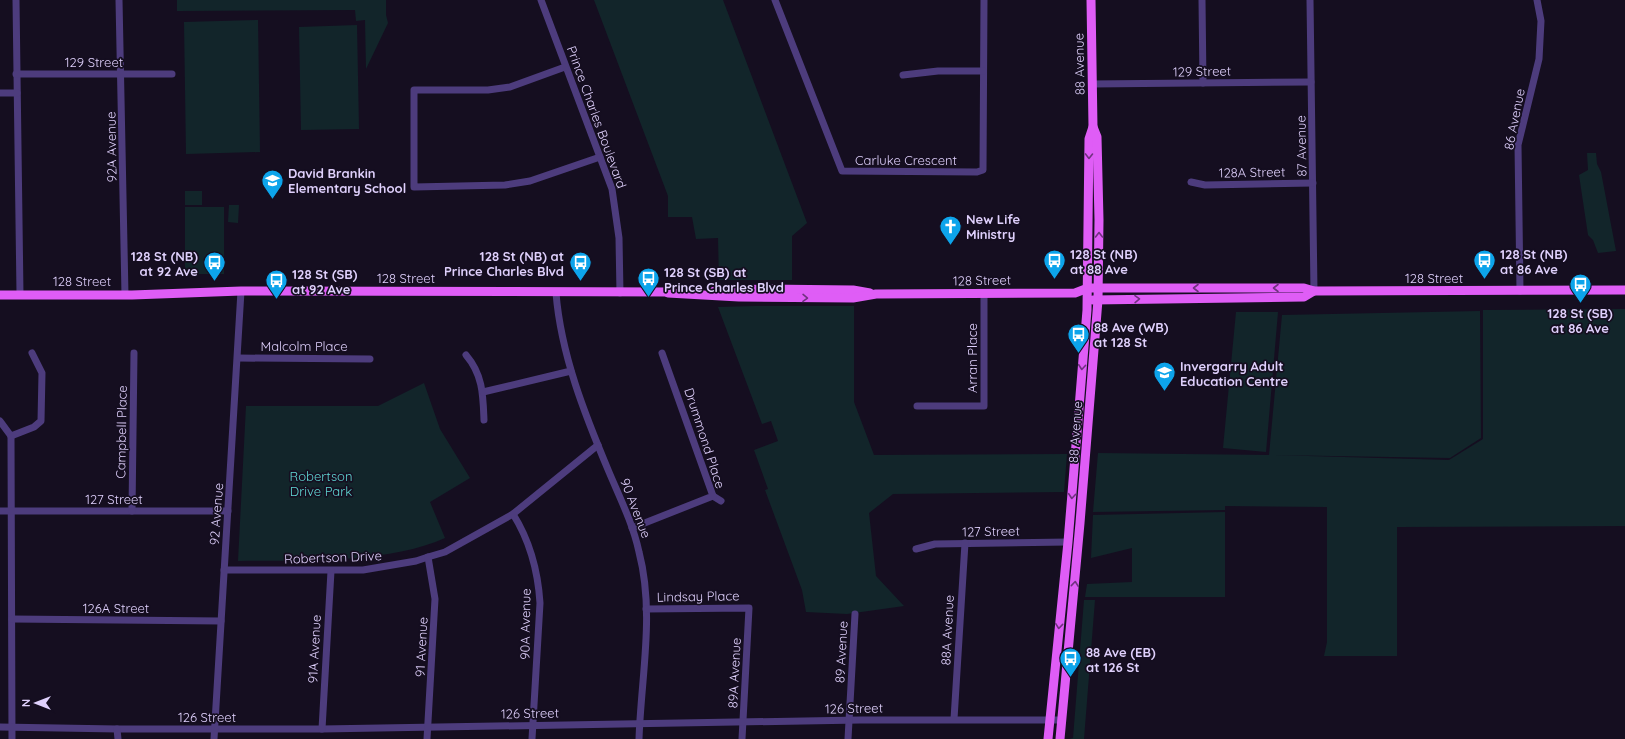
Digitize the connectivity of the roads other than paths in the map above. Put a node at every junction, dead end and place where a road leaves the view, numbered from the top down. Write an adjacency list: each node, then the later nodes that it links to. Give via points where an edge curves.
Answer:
1 (16, 0): 12 (street)
2 (120, 0): 14 (street, 92A Avenue)
3 (541, 0): 10 (street, Prince Charles Boulevard)
4 (775, 0): 11 (street, Carluke Crescent, via 842,171 984,170)
5 (984, 0): 11 (street, Carluke Crescent)
6 (1091, 0): 18 (main road, 88 Avenue)
7 (1202, 0): 17 (street)
8 (1310, 0): 16 (street, 87 Avenue)
9 (1537, 0): 29 (street, 86 Avenue, via 1541,21 1539,59 1518,145)
10 (565, 67): 22 (street, Prince Charles Boulevard); 22 (street, via 510,87 488,90 414,90 414,187 506,185 530,181)
11 (983, 71): 15 (street, via 938,71)
12 (16, 74): 14 (street, 129 Street); 19 (street)
13 (172, 74): 14 (street, 129 Street)
14 (122, 75): 37 (street, 92A Avenue)
15 (903, 75)
16 (1312, 82): 17 (street, 129 Street); 24 (street, 87 Avenue)
17 (1203, 83): 18 (street, 129 Street)
18 (1092, 84): 21 (main road, 88 Avenue)
19 (17, 93): 20 (street); 36 (street)
20 (0, 94)
21 (1092, 127): 25 (main road, 88 Avenue, one-way to 25, via 1089,139); 26 (main road, 88 Avenue, one-way to 21, via 1097,137)
22 (600, 157): 32 (street, Prince Charles Boulevard, via 612,189 618,225)
23 (1191, 182): 24 (street, 128A Street, via 1205,185)
24 (1314, 183): 30 (street, 87 Avenue)
25 (1088, 288): 26 (main road, 128 Street); 34 (main road, 128 Street); 38 (main road, 88 Avenue)
26 (1099, 288): 30 (main road, 128 Street, one-way to 26, via 1304,288); 39 (main road, 88 Avenue)
27 (1625, 290): 29 (main road, 128 Street)
28 (241, 291): 31 (main road, 128 Street); 37 (main road, 128 Street); 44 (street, 92 Avenue)
29 (1520, 291): 30 (main road, 128 Street)
30 (1314, 292): 39 (main road, 128 Street, one-way to 30, via 1304,297)
31 (556, 293): 32 (main road, 128 Street); 46 (street, 90 Avenue)
32 (620, 293): 33 (main road, 128 Street, via 792,289 853,290 876,294)
33 (984, 293): 34 (main road, 128 Street); 48 (street, Arran Place, via 984,406)
34 (1075, 293): 38 (main road)
35 (0, 294): 36 (main road, 128 Street)
36 (20, 294): 37 (main road, 128 Street)
37 (125, 294)
38 (1087, 300): 39 (main road, 128 Street); 61 (main road, 88 Avenue, one-way to 61)
39 (1098, 300): 75 (main road, 88 Avenue, one-way to 39)
40 (134, 352): 57 (street, Campbell Place)
41 (32, 353): 51 (street, via 42,373 41,421 34,427)
42 (662, 353): 53 (street, Drummond Place)
43 (466, 355): 47 (street, via 474,365)
44 (238, 358): 45 (street, Malcolm Place); 58 (street, 92 Avenue)
45 (370, 359)
46 (570, 371): 47 (street); 52 (street, 90 Avenue)
47 (483, 392): 49 (street)
48 (917, 406)
49 (484, 420)
50 (0, 421): 51 (street)
51 (11, 436): 56 (street)
52 (598, 445): 59 (street, Robertson Drive); 60 (street, 90 Avenue)
53 (713, 496): 54 (street); 60 (street, Drummond Place)
54 (721, 501)
55 (0, 511): 56 (street, 127 Street)
56 (11, 511): 57 (street, 127 Street); 70 (street)
57 (132, 511): 58 (street, 127 Street)
58 (228, 511): 65 (street, 92 Avenue)
59 (513, 514): 64 (street, Robertson Drive, via 445,552); 78 (street, 90A Avenue, via 528,545 539,586)
60 (632, 528): 68 (street, 90 Avenue, via 640,552)
61 (1068, 542): 62 (street, 127 Street); 74 (main road, 88 Avenue, one-way to 74)
62 (965, 543): 63 (street, 127 Street, via 935,544); 72 (street, 88A Avenue)
63 (916, 548)
64 (428, 557): 66 (street, Robertson Drive, via 380,568); 82 (street, 91 Avenue, via 435,599)
65 (224, 570): 66 (street, Robertson Drive); 71 (street, 92 Avenue)
66 (331, 571): 84 (street, 91A Avenue)
67 (749, 608): 68 (street, Lindsay Place); 76 (street, 89A Avenue)
68 (646, 609): 77 (street, 90 Avenue)
69 (855, 614): 73 (street, 89 Avenue)
70 (12, 619): 71 (street, 126A Street); 80 (street)
71 (221, 621): 81 (street, 92 Avenue)
72 (954, 719): 73 (street, 126 Street); 74 (street, 126 Street)
73 (850, 720): 76 (street, 126 Street); 92 (street, 89 Avenue)
74 (1050, 720): 75 (street, 126 Street); 93 (main road, 88 Avenue)
75 (1061, 720): 94 (main road, 88 Avenue)
76 (744, 722): 77 (street, 126 Street); 91 (street, 89A Avenue)
77 (639, 723): 78 (street, 126 Street); 90 (street, 90 Avenue)
78 (533, 724): 82 (street, 126 Street); 89 (street, 90A Avenue)
79 (0, 727): 80 (street, 126 Street)
80 (12, 727): 83 (street, 126 Street); 85 (street)
81 (214, 728): 83 (street, 126 Street); 84 (street, 126 Street); 87 (street, 92 Avenue)
82 (428, 728): 84 (street, 126 Street); 88 (street, 91 Avenue)
83 (117, 729): 86 (street)
84 (322, 729)
85 (12, 739)
86 (118, 739)
87 (214, 739)
88 (427, 739)
89 (532, 739)
90 (638, 739)
91 (742, 739)
92 (848, 739)
93 (1048, 739)
94 (1060, 739)

